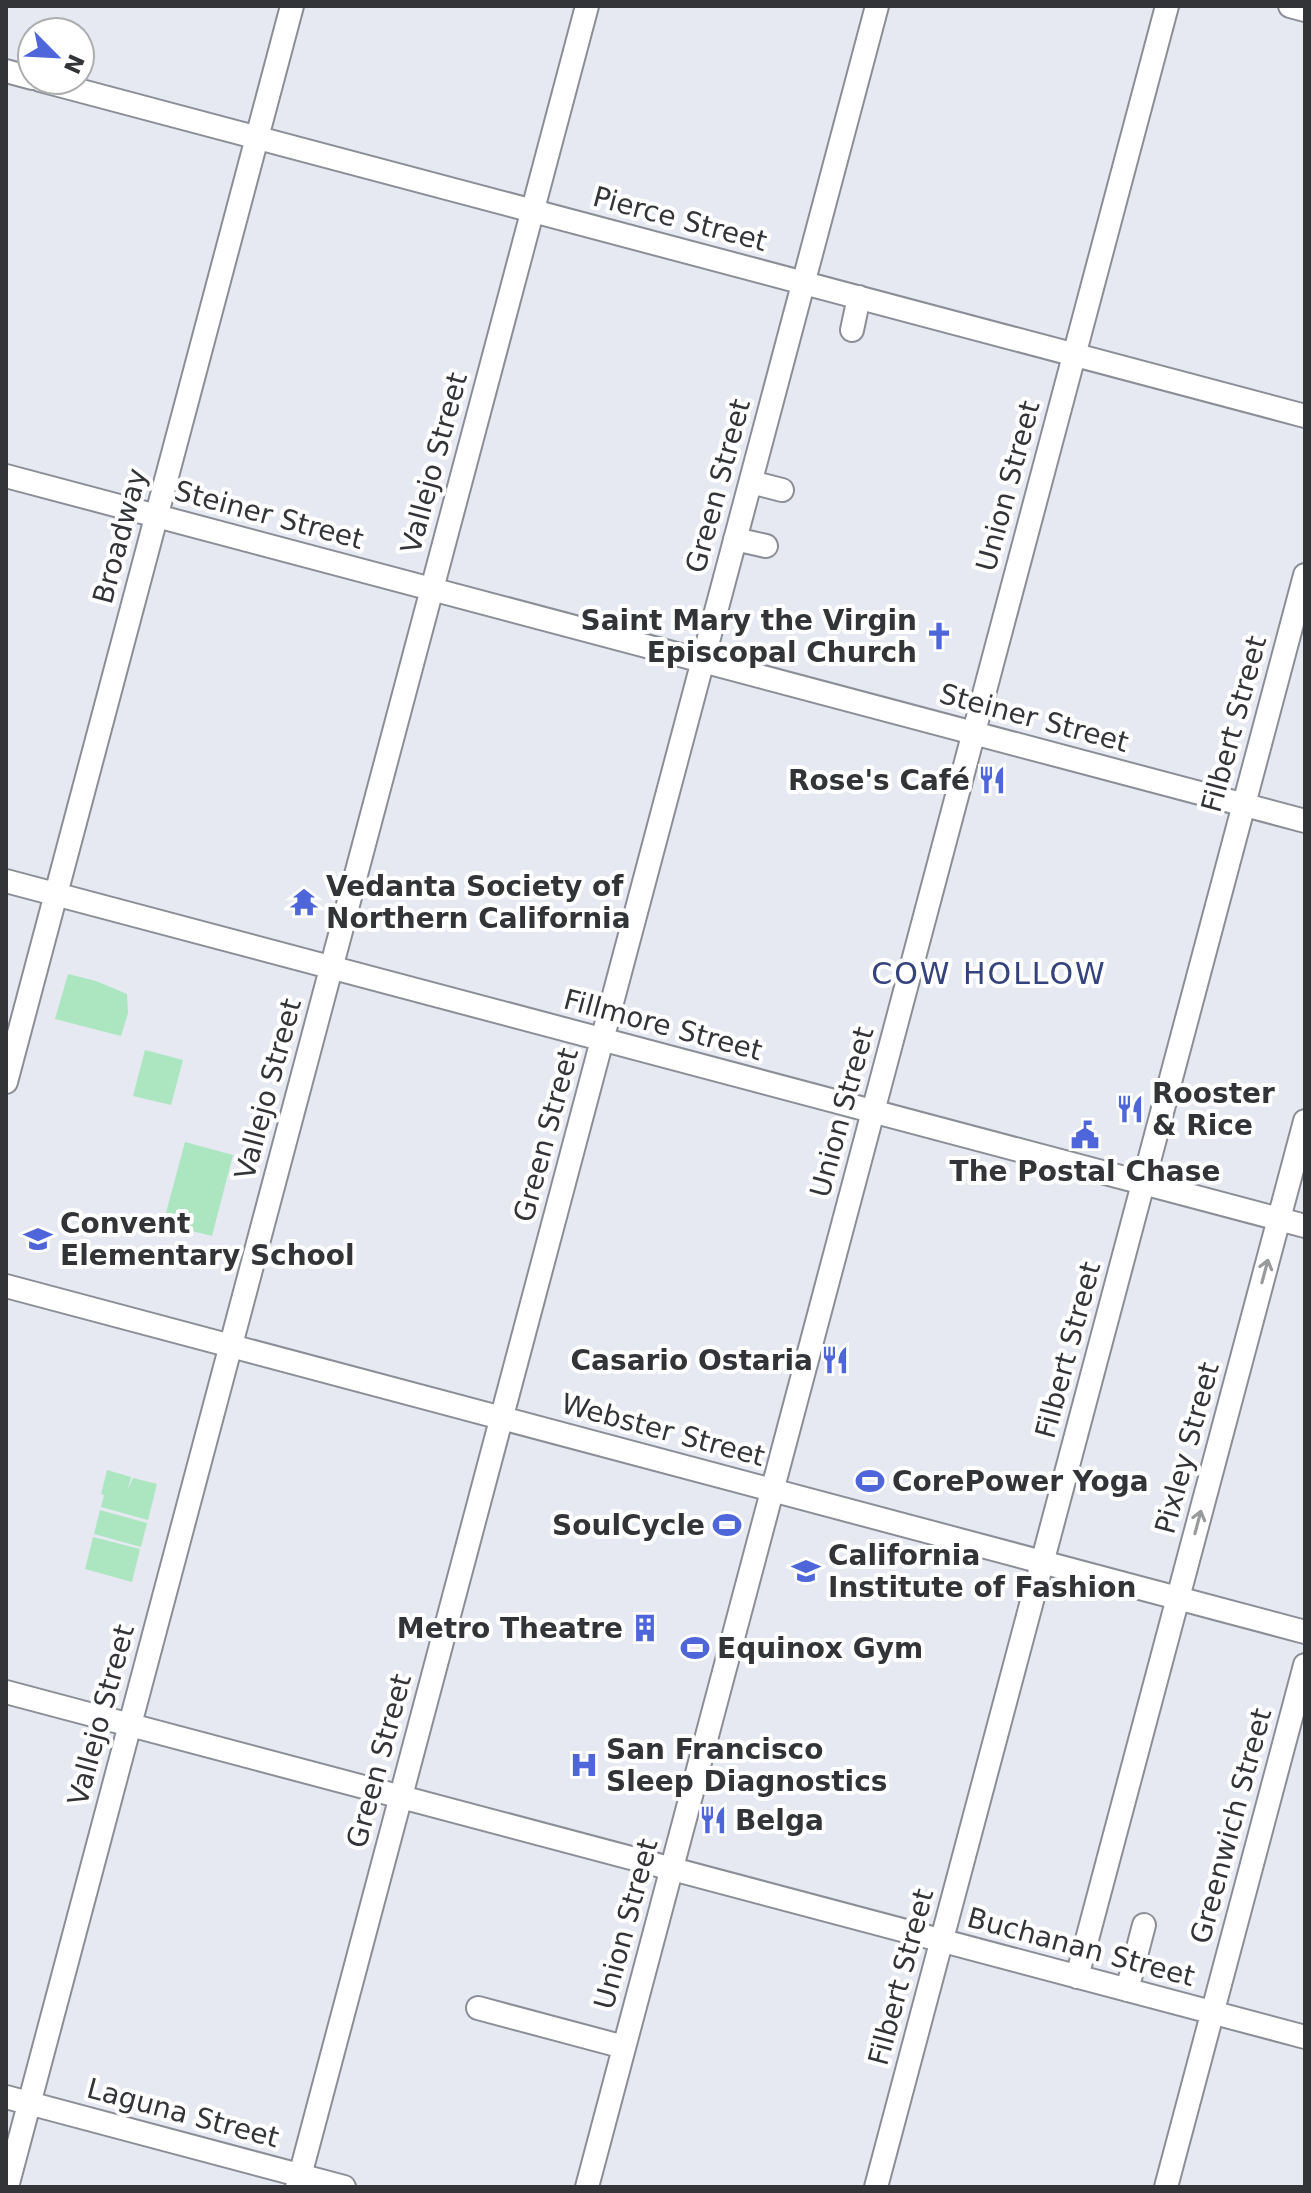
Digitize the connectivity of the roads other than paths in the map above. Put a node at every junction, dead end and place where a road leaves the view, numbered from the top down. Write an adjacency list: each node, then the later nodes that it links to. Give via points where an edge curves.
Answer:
1 (292, 6): 8 (street, Broadway)
2 (587, 6): 9 (street, Vallejo Street)
3 (877, 6): 10 (street, Green Street)
4 (1167, 6): 13 (street, Union Street)
5 (1290, 6): 6 (street)
6 (1305, 10)
7 (96, 95): 8 (street, Pierce Street)
8 (257, 138): 9 (street, Pierce Street); 18 (street, Broadway)
9 (532, 211): 10 (street, Pierce Street); 22 (street, Vallejo Street)
10 (803, 283): 11 (street, Pierce Street); 16 (street, Green Street, via 788,384)
11 (859, 297): 12 (street); 13 (street, Pierce Street)
12 (852, 330)
13 (1074, 355): 14 (street, Pierce Street); 24 (street, Union Street)
14 (1305, 416)
15 (6, 476): 18 (street, Steiner Street)
16 (751, 482): 17 (street); 19 (street, Green Street)
17 (782, 490)
18 (157, 516): 22 (street, Steiner Street); 28 (street, Broadway)
19 (735, 539): 20 (street); 23 (street, Green Street)
20 (766, 546)
21 (1305, 575): 25 (street, Filbert Street)
22 (432, 589): 23 (street, Steiner Street); 29 (street, Vallejo Street)
23 (703, 662): 24 (street, Steiner Street); 30 (street, Green Street)
24 (973, 733): 25 (street, Steiner Street); 32 (street, Union Street)
25 (1244, 805): 26 (street, Steiner Street); 34 (street, Filbert Street)
26 (1305, 821)
27 (6, 881): 28 (street, Fillmore Street)
28 (56, 895): 29 (street, Fillmore Street); 31 (street, Broadway)
29 (331, 968): 30 (street, Fillmore Street); 38 (street, Vallejo Street)
30 (602, 1040): 32 (street, Fillmore Street); 39 (street, Green Street)
31 (6, 1082)
32 (873, 1112): 34 (street, Fillmore Street); 40 (street, Union Street)
33 (1305, 1121): 35 (street, Pixley Street)
34 (1143, 1183): 35 (street, Fillmore Street); 41 (street, Filbert Street)
35 (1279, 1219): 36 (street, Fillmore Street); 42 (street, Pixley Street, one-way to 35)
36 (1305, 1226)
37 (6, 1286): 38 (street, Webster Street)
38 (230, 1346): 39 (street, Webster Street); 46 (street, Vallejo Street)
39 (501, 1418): 40 (street, Webster Street); 47 (street, Green Street)
40 (772, 1490): 41 (street, Webster Street); 48 (street, Union Street)
41 (1042, 1562): 42 (street, Webster Street); 50 (street, Filbert Street)
42 (1178, 1598): 43 (street, Webster Street); 51 (street, Pixley Street)
43 (1305, 1632)
44 (1305, 1665): 54 (street, Greenwich Street)
45 (6, 1692): 46 (street, Buchanan Street)
46 (129, 1725): 47 (street, Buchanan Street); 58 (street, Vallejo Street)
47 (401, 1797): 48 (street, Buchanan Street); 59 (street, Green Street)
48 (671, 1869): 50 (street, Buchanan Street); 56 (street, Union Street)
49 (1144, 1925): 52 (street)
50 (942, 1941): 51 (street, Buchanan Street); 63 (street, Filbert Street)
51 (1077, 1977): 52 (street, Buchanan Street)
52 (1127, 1990): 54 (street, Buchanan Street)
53 (478, 2008): 56 (street)
54 (1213, 2013): 55 (street, Buchanan Street); 64 (street, Greenwich Street)
55 (1305, 2037)
56 (624, 2047): 62 (street, Union Street)
57 (6, 2097): 58 (street, Laguna Street)
58 (29, 2103): 59 (street, Laguna Street); 60 (street, Vallejo Street)
59 (298, 2181): 61 (street, Laguna Street)
60 (7, 2187)
61 (344, 2187)
62 (587, 2187)
63 (876, 2187)
64 (1166, 2187)

